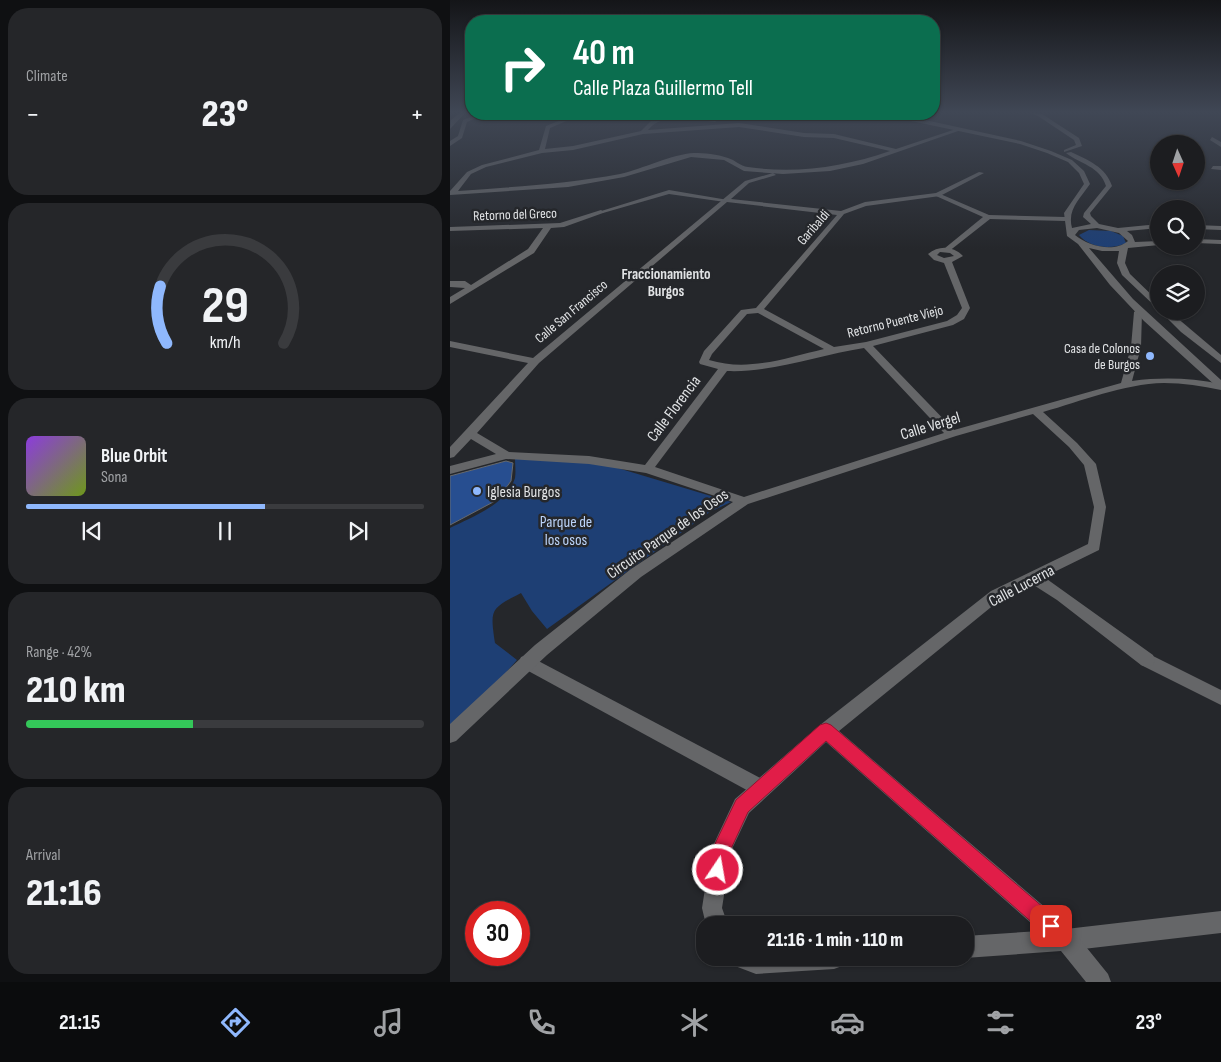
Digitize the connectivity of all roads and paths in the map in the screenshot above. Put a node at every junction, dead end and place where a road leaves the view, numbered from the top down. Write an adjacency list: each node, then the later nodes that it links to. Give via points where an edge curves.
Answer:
1 (516, 158): 13 (street, via 474,169)
2 (682, 158): 13 (street, via 624,175 568,186)
3 (724, 158): 9 (street)
4 (877, 158): 10 (street, via 830,169)
5 (1061, 158): 18 (street, via 1082,172 1086,184 1069,206)
6 (1079, 158): 20 (street, via 1107,177 1109,186 1087,213 1087,218)
7 (1213, 168): 8 (street)
8 (1221, 168)
9 (744, 169): 10 (street); 12 (street)
10 (783, 172): 12 (street, Calle San Francisco)
11 (981, 173): 14 (street)
12 (747, 182): 15 (street, Calle San Francisco)
13 (452, 192)
14 (938, 195): 16 (street, Garibaldi, via 865,204); 17 (street)
15 (725, 200): 16 (street); 19 (street, Retorno del Greco, via 669,192 572,223); 45 (street, Calle San Francisco)
16 (842, 213): 38 (street, Garibaldi)
17 (988, 217): 18 (street); 32 (street)
18 (1065, 219): 26 (street)
19 (548, 226): 24 (street, Retorno del Greco); 35 (street, via 531,251)
20 (1097, 226): 25 (street); 26 (street, via 1077,228)
21 (1150, 227): 25 (street)
22 (1205, 227): 23 (street)
23 (1221, 228)
24 (450, 229)
25 (1118, 230): 31 (street, via 1130,237 1132,241)
26 (1071, 236): 29 (street)
27 (1205, 241): 28 (street)
28 (1221, 242)
29 (1082, 244): 31 (street, via 1109,249); 39 (street)
30 (1150, 244): 31 (street)
31 (1127, 246): 36 (street, via 1121,263 1126,276)
32 (948, 250): 33 (street, via 958,256); 33 (street, via 935,250 932,254 934,258)
33 (946, 260): 42 (street, Retorno Puente Viejo, via 966,308 961,316 950,323)
34 (450, 284): 35 (street, via 465,284)
35 (470, 288): 37 (street)
36 (1150, 298)
37 (450, 302)
38 (759, 310): 43 (street); 46 (street, via 744,312 707,354 704,362)
39 (1138, 312): 47 (street, via 1136,347); 48 (street)
40 (1173, 320): 44 (street)
41 (450, 344): 45 (street)
42 (866, 345): 43 (street, Retorno Puente Viejo); 51 (street)
43 (833, 350): 46 (street, Retorno Puente Viejo, via 748,368)
44 (1221, 360)
45 (535, 361): 50 (street, Calle San Francisco)
46 (724, 368): 54 (street, Calle Florencia)
47 (1126, 385): 48 (street, Calle Vergel, via 1162,380); 49 (street, Calle Vergel)
48 (1221, 386)
49 (1036, 410): 51 (street, Calle Vergel); 57 (street, Calle Lucerna, via 1090,464 1100,507 1094,548)
50 (470, 434): 52 (street, Calle San Francisco); 53 (street)
51 (952, 434): 56 (street, Calle Vergel)
52 (450, 454)
53 (506, 455): 54 (street, Circuito Parque de los Osos, via 589,460); 55 (street, Circuito Parque de los Osos)
54 (648, 469): 56 (street, Circuito Parque de los Osos)
55 (450, 470)
56 (744, 501): 58 (street, Circuito Parque de los Osos, via 636,573)
57 (1033, 577): 59 (street, via 1147,660); 60 (street, Calle Lucerna, via 996,595)
58 (528, 662): 61 (street, Circuito Parque de los Osos); 62 (street)
59 (1221, 698)
60 (826, 730): 62 (street, Calle Lucerna); 65 (street)
61 (450, 734)
62 (761, 788): 63 (street, Calle Lucerna, via 742,806 721,850 712,908)
63 (714, 916)
64 (1221, 922): 65 (street)
65 (1066, 940): 66 (street); 67 (street)
66 (974, 946)
67 (1100, 982)

